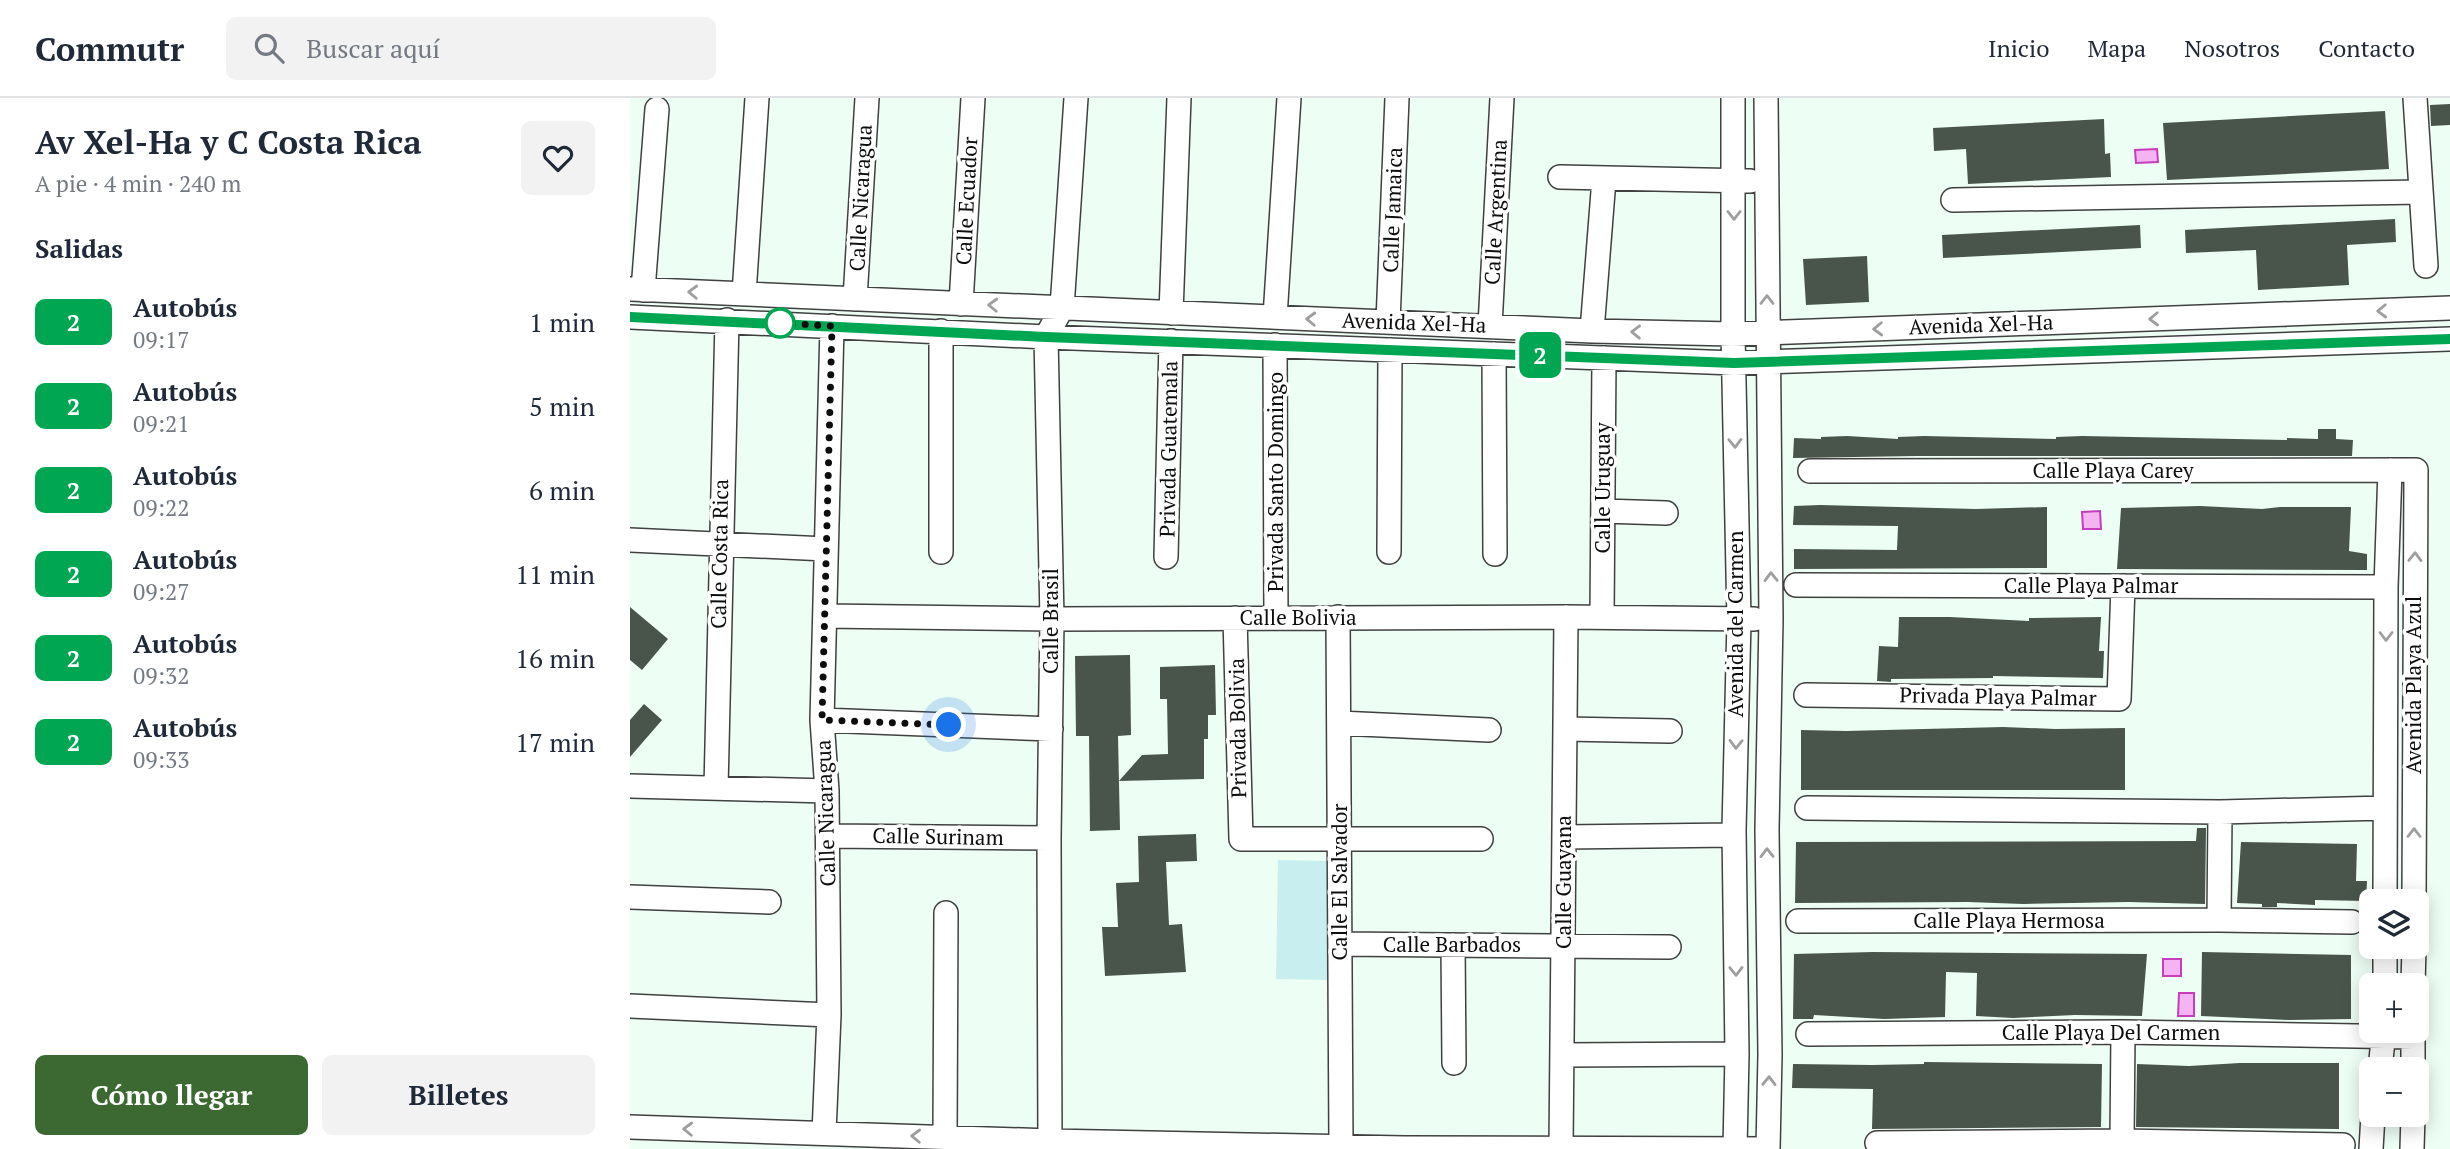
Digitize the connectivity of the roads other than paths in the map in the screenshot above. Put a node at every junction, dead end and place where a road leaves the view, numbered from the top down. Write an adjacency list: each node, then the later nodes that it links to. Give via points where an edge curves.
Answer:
1 (757, 98): 21 (street)
2 (867, 98): 22 (street, Calle Nicaragua)
3 (973, 98): 23 (street, Calle Ecuador)
4 (1076, 98): 24 (street)
5 (1179, 98): 26 (street)
6 (1289, 98): 28 (street)
7 (1397, 98): 30 (street, Calle Jamaica)
8 (1502, 98): 32 (street, Calle Argentina)
9 (1733, 98): 16 (street, Avenida del Carmen)
10 (1766, 98): 15 (street, Avenida del Carmen)
11 (2415, 98): 17 (street)
12 (657, 109): 20 (street)
13 (1560, 177): 14 (street)
14 (1604, 179): 16 (street); 34 (street)
15 (1767, 181): 16 (street); 35 (street, Avenida del Carmen, one-way to 15)
16 (1734, 182): 36 (street, Avenida del Carmen, one-way to 36)
17 (2421, 192): 18 (street); 19 (street)
18 (1953, 200)
19 (2426, 266)
20 (636, 289): 21 (street, Avenida Xel-Ha, one-way to 20)
21 (744, 294): 22 (street, Avenida Xel-Ha)
22 (855, 299): 23 (street, Avenida Xel-Ha)
23 (961, 303): 24 (street, Avenida Xel-Ha, one-way to 23)
24 (1062, 308): 26 (street, Avenida Xel-Ha); 37 (street)
25 (2450, 308): 35 (street, Avenida Xel-Ha, one-way to 35)
26 (1171, 313): 28 (street, Avenida Xel-Ha)
27 (630, 317): 29 (street, Avenida Xel-Ha)
28 (1275, 317): 30 (street, Avenida Xel-Ha, one-way to 28)
29 (727, 320): 31 (street, Avenida Xel-Ha); 52 (street, Calle Costa Rica)
30 (1388, 322): 32 (street, Avenida Xel-Ha)
31 (832, 326): 33 (street, Avenida Xel-Ha); 53 (street, Calle Nicaragua)
32 (1490, 326): 34 (street, Avenida Xel-Ha)
33 (941, 331): 37 (street, Avenida Xel-Ha); 54 (street)
34 (1592, 331): 36 (street, Avenida Xel-Ha, one-way to 34)
35 (1768, 333): 36 (street, Avenida Xel-Ha); 44 (street, Avenida del Carmen)
36 (1733, 334): 45 (street, Avenida del Carmen)
37 (1046, 337): 39 (street, Avenida Xel-Ha); 67 (street, Calle Brasil)
38 (2450, 339): 44 (street, Avenida Xel-Ha)
39 (1171, 341): 40 (street, Avenida Xel-Ha); 57 (street, Privada Guatemala)
40 (1275, 345): 41 (street, Avenida Xel-Ha); 66 (street, Privada Santo Domingo)
41 (1390, 350): 42 (street, Avenida Xel-Ha); 55 (street)
42 (1494, 354): 43 (street, Avenida Xel-Ha); 56 (street)
43 (1604, 358): 45 (street, Avenida Xel-Ha); 49 (street, Calle Uruguay)
44 (1768, 362): 45 (street, Avenida Xel-Ha); 68 (street, Avenida del Carmen, one-way to 44)
45 (1734, 363): 69 (street, Avenida del Carmen, one-way to 69)
46 (2390, 470): 47 (street, Calle Playa Carey); 48 (street, Calle Playa Carey); 60 (street, Avenida Playa Azul)
47 (2416, 470): 90 (street, Avenida Playa Azul, one-way to 47)
48 (1810, 471)
49 (1603, 511): 50 (street); 64 (street, Calle Uruguay)
50 (1666, 513)
51 (630, 540): 52 (street)
52 (720, 543): 53 (street); 78 (street, Calle Costa Rica)
53 (826, 549): 61 (street, Calle Nicaragua)
54 (941, 552)
55 (1389, 552)
56 (1495, 554)
57 (1166, 557)
58 (1796, 585): 59 (street, Calle Playa Palmar)
59 (2123, 586): 60 (street, Calle Playa Palmar); 70 (street, Privada Playa Palmar, via 2119,699)
60 (2386, 587): 81 (street, Avenida Playa Azul, one-way to 81)
61 (825, 616): 67 (street, Calle Bolivia); 71 (street, Calle Nicaragua)
62 (1338, 617): 63 (street, Calle Bolivia); 66 (street, Calle Bolivia); 72 (street, Calle El Salvador)
63 (1566, 617): 64 (street, Calle Bolivia); 74 (street, Calle Guayana)
64 (1602, 617): 69 (street, Calle Bolivia)
65 (1235, 618): 66 (street, Calle Bolivia); 67 (street, Calle Bolivia); 87 (street, Privada Bolivia, via 1241,839)
66 (1276, 618)
67 (1052, 619): 73 (street, Calle Brasil)
68 (1772, 619): 69 (street, Calle Bolivia); 122 (street, Avenida del Carmen, one-way to 68)
69 (1739, 620): 83 (street, Avenida del Carmen, one-way to 83)
70 (1805, 695)
71 (822, 720): 73 (street); 79 (street, Calle Nicaragua)
72 (1339, 723): 75 (street); 87 (street, Calle El Salvador)
73 (1051, 729): 86 (street, Calle Brasil)
74 (1565, 729): 76 (street); 85 (street, Calle Guayana)
75 (1489, 730)
76 (1670, 731)
77 (630, 786): 78 (street)
78 (716, 788): 79 (street)
79 (827, 791): 84 (street, Calle Nicaragua)
80 (1807, 808): 82 (street)
81 (2385, 808): 82 (street); 89 (street, Avenida Playa Azul)
82 (2220, 812): 94 (street)
83 (1734, 835): 85 (street); 106 (street, Avenida del Carmen, one-way to 106)
84 (828, 836): 86 (street, Calle Surinam); 102 (street, Calle Nicaragua)
85 (1564, 837): 99 (street, Calle Guayana)
86 (1049, 838): 116 (street, Calle Brasil)
87 (1339, 838): 88 (street); 97 (street, Calle El Salvador)
88 (1481, 839)
89 (2385, 889)
90 (2414, 889)
91 (630, 897): 92 (street)
92 (769, 902)
93 (946, 913): 113 (street)
94 (2219, 920): 95 (street, Calle Playa Hermosa); 96 (street, Calle Playa Hermosa)
95 (1798, 921)
96 (2353, 922)
97 (1340, 944): 98 (street, Calle Barbados); 118 (street, Calle El Salvador)
98 (1453, 945): 99 (street, Calle Barbados); 108 (street)
99 (1563, 946): 100 (street, Calle Barbados); 107 (street, Calle Guayana)
100 (1669, 947)
101 (630, 1006): 102 (street)
102 (829, 1015): 112 (street, Calle Nicaragua)
103 (2123, 1032): 104 (street, Calle Playa Del Carmen); 105 (street, Calle Playa Del Carmen); 114 (street)
104 (2359, 1033)
105 (1808, 1034)
106 (1737, 1054): 107 (street); 121 (street, Avenida del Carmen)
107 (1563, 1055): 119 (street, Calle Guayana)
108 (1454, 1063)
109 (630, 1127): 112 (street, one-way to 109)
110 (2373, 1127): 123 (street)
111 (2413, 1127): 124 (street)
112 (824, 1133): 113 (street, one-way to 112)
113 (945, 1137): 116 (street)
114 (2122, 1141): 115 (street); 117 (street)
115 (1877, 1143)
116 (1050, 1145): 118 (street)
117 (2343, 1145)
118 (1341, 1146): 120 (street)
119 (1561, 1147): 120 (street); 121 (street)
120 (1404, 1148)
121 (1735, 1149): 122 (street)
122 (1768, 1149)
123 (2371, 1149)
124 (2412, 1149)

